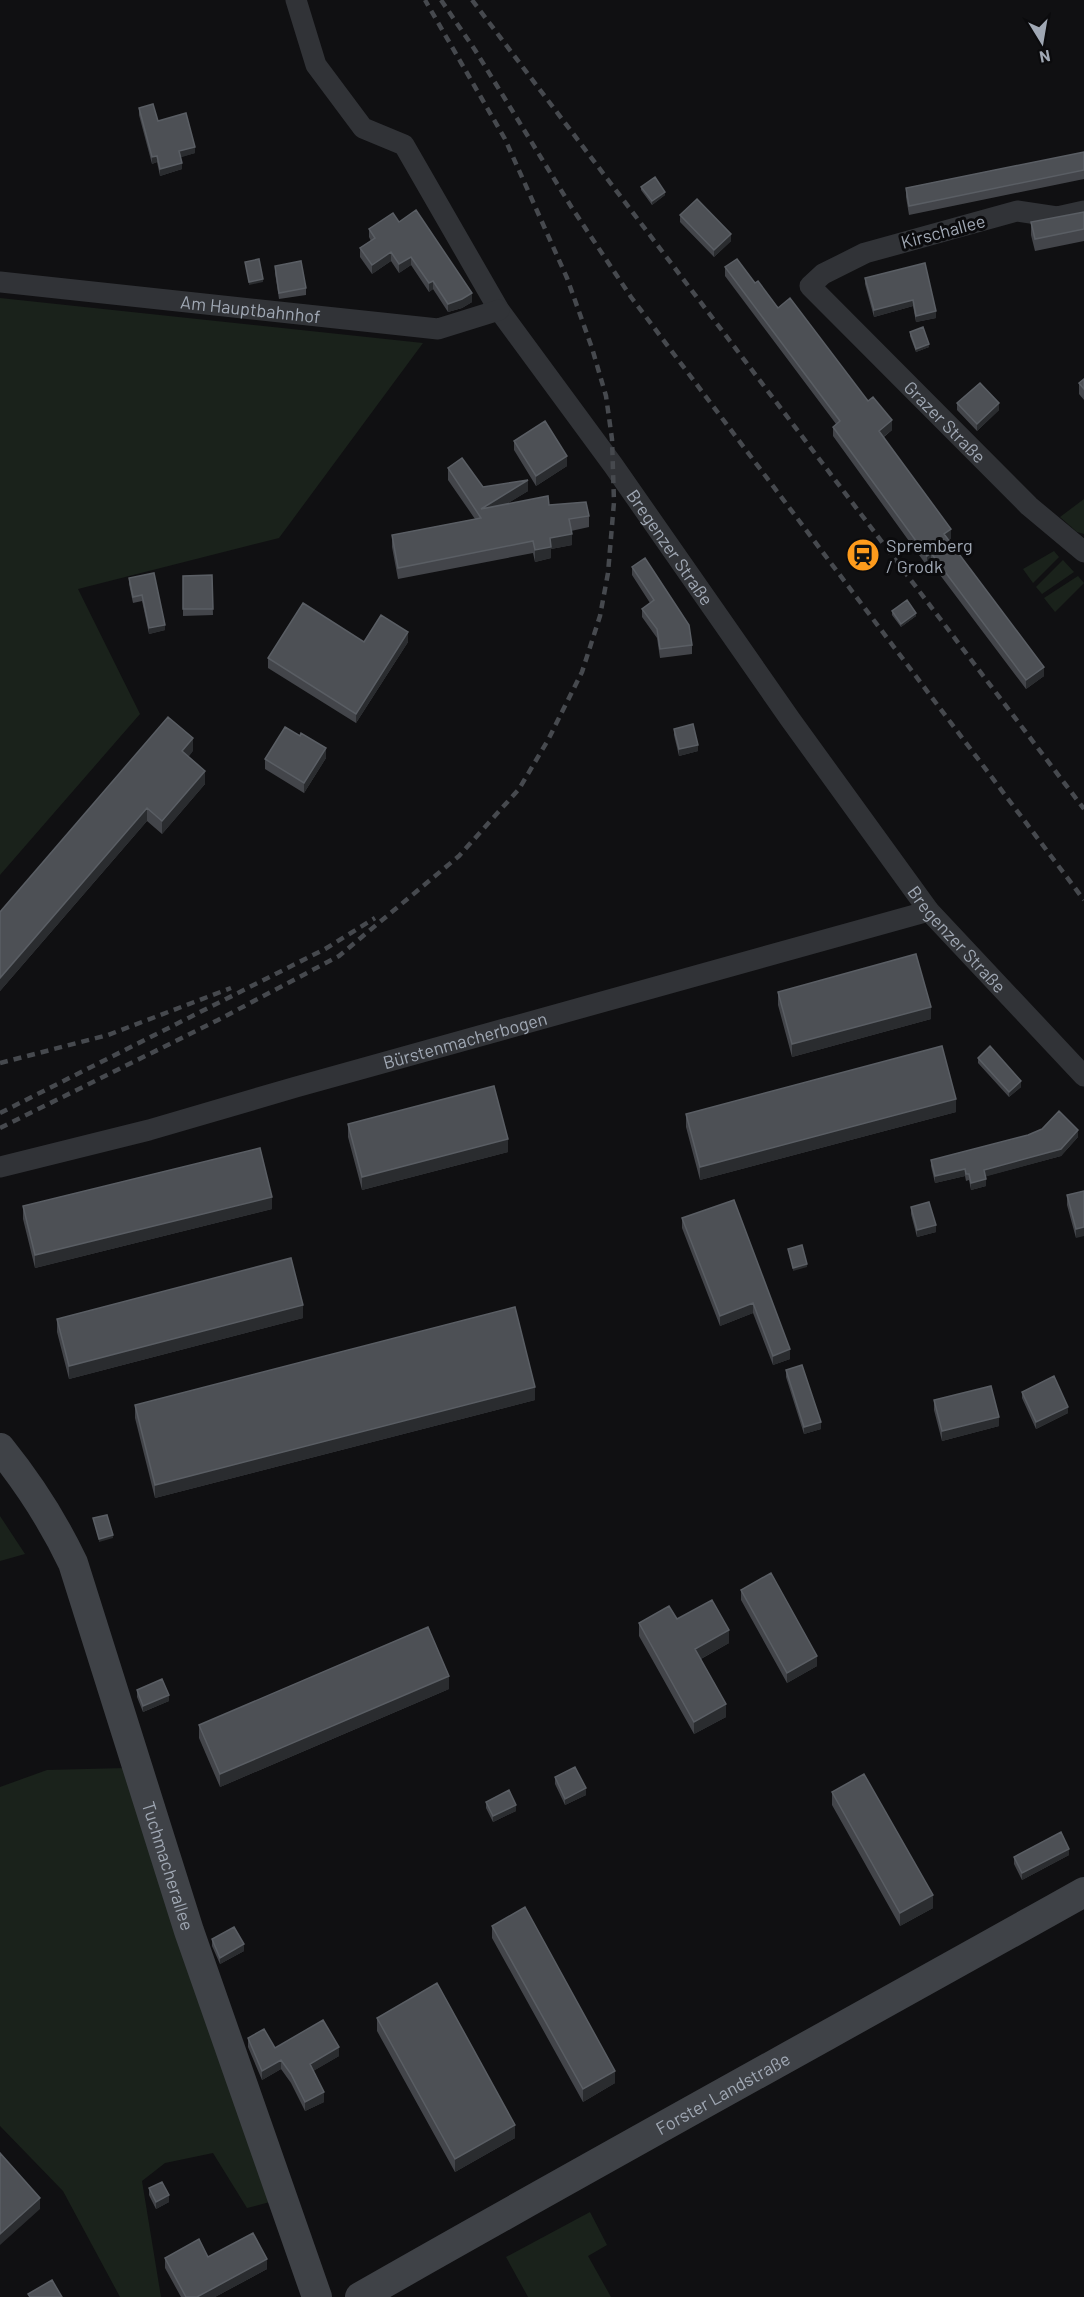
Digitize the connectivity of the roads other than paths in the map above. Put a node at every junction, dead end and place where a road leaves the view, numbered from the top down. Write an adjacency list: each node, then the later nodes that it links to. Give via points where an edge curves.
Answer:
1 (296, 0): 5 (street, Bregenzer Straße, via 316,65 363,128 404,145)
2 (1084, 211): 4 (street, Kirschallee, via 1057,217 1017,211 984,220 865,253 823,274)
3 (0, 282): 5 (street, Am Hauptbahnhof, via 438,329)
4 (810, 286): 6 (street, Grazer Straße, via 1029,506)
5 (499, 310): 7 (street, Bregenzer Straße)
6 (1084, 552)
7 (929, 911): 8 (street, Bregenzer Straße); 9 (street, Bürstenmacherbogen, via 149,1130)
8 (1084, 1076)
9 (0, 1167)
10 (0, 1448): 12 (street, Tuchmacherallee, via 56,1526 73,1563 189,1931)
11 (1084, 1892): 13 (street, Forster Landstraße)
12 (317, 2297)
13 (360, 2297)

